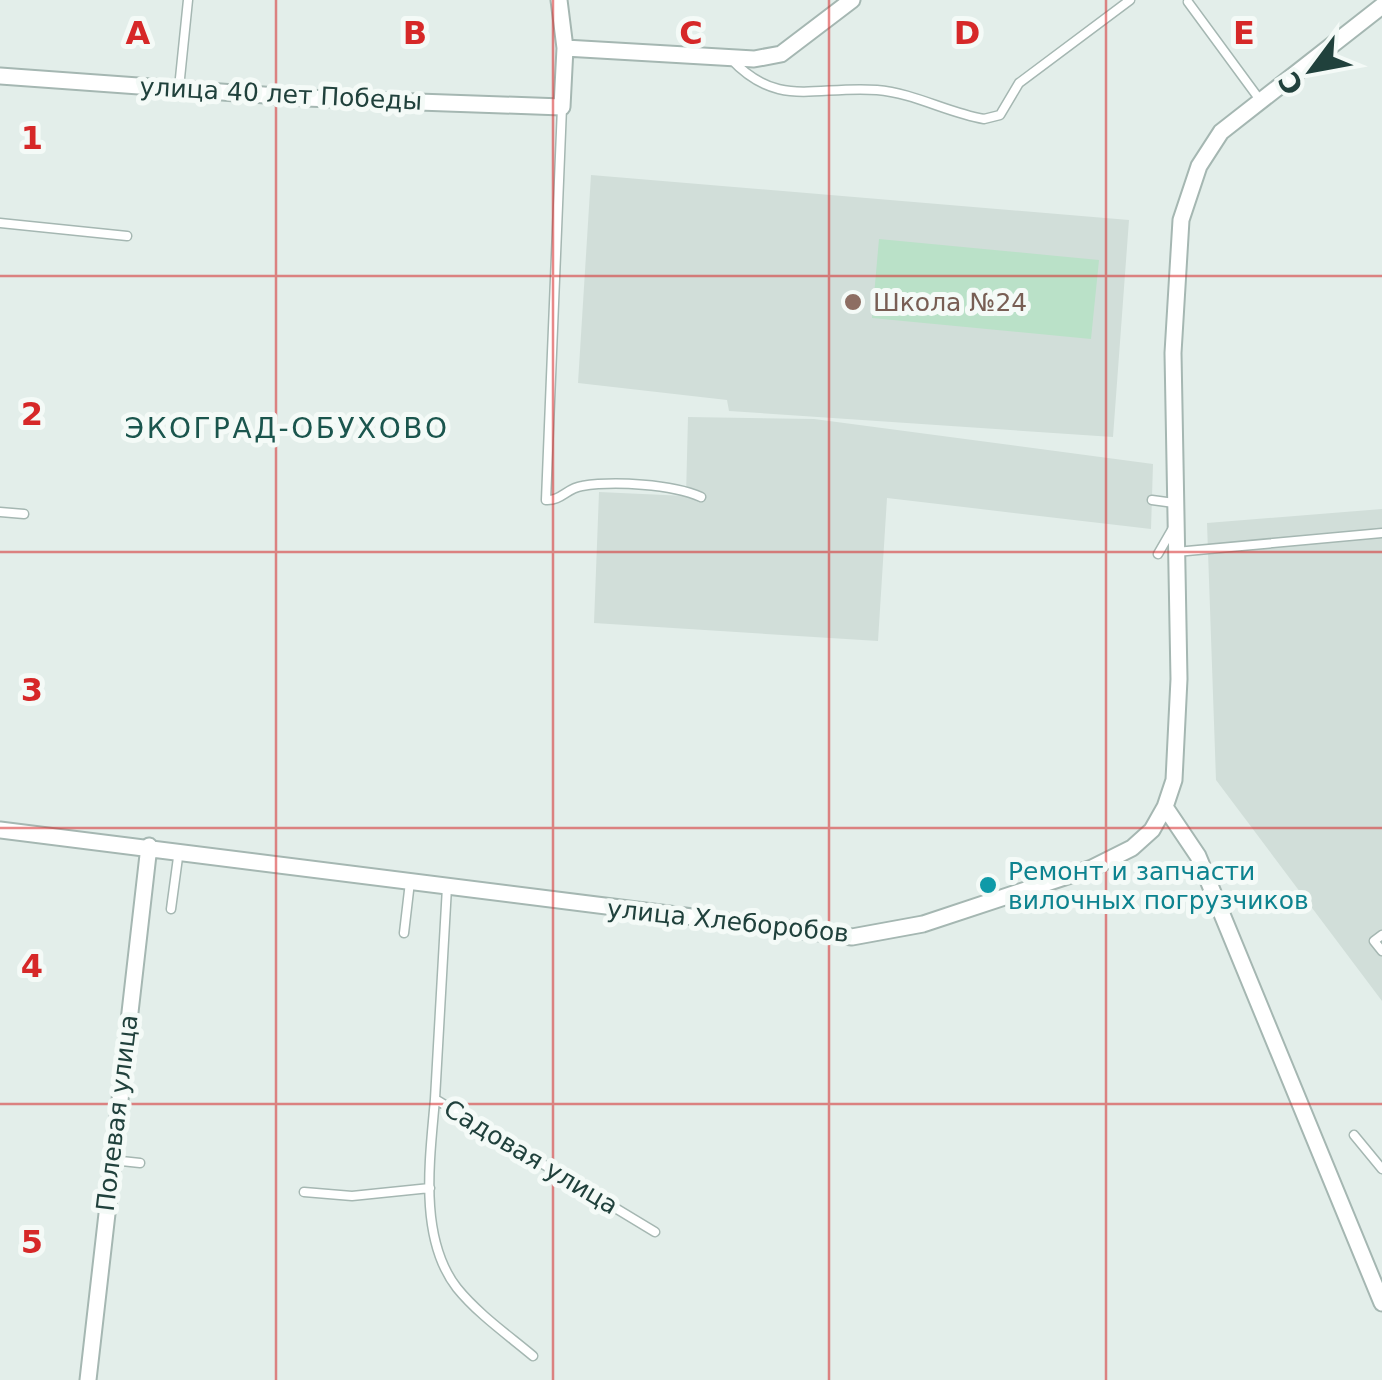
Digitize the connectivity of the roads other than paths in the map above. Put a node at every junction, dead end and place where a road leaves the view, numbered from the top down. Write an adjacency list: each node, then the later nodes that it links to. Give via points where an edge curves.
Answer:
1 (188, 0): 10 (lane)
2 (558, 0): 7 (street)
3 (852, 0): 8 (street, via 782,54)
4 (1130, 0): 8 (lane, via 1028,76 1000,116 984,119 878,90 772,90)
5 (1188, 2): 11 (lane)
6 (1382, 6): 11 (street, улица Хлеборобов)
7 (565, 48): 8 (street); 12 (street)
8 (730, 58)
9 (0, 76): 10 (street, улица 40 лет Победы)
10 (179, 88): 12 (street, улица 40 лет Победы)
11 (1260, 100): 17 (street, улица Хлеборобов, via 1221,132 1190,189 1174,274)
12 (562, 107): 15 (lane, via 546,500 579,486 678,487)
13 (0, 223): 14 (lane)
14 (127, 236)
15 (700, 497)
16 (1152, 500): 17 (lane)
17 (1174, 503): 20 (street, улица Хлеборобов)
18 (0, 512): 19 (lane)
19 (24, 514)
20 (1175, 524): 22 (street, улица Хлеборобов); 23 (lane)
21 (1382, 533): 22 (lane)
22 (1176, 552): 24 (street, улица Хлеборобов, via 1179,679 1174,780)
23 (1158, 554)
24 (1165, 807): 29 (street, улица Хлеборобов, via 1132,848 1092,868 923,924 852,937); 42 (street, via 1198,856)
25 (0, 830): 26 (street, улица Хлеборобов)
26 (148, 846): 27 (street, улица Хлеборобов); 36 (street, Полевая улица)
27 (179, 850): 28 (street, улица Хлеборобов); 30 (lane)
28 (410, 882): 29 (street, улица Хлеборобов); 31 (lane)
29 (448, 887): 34 (lane, Садовая улица)
30 (172, 909)
31 (404, 933)
32 (1382, 935): 33 (lane, via 1374,941)
33 (1382, 951)
34 (435, 1100): 39 (lane); 41 (lane, Садовая улица)
35 (1354, 1135): 38 (lane)
36 (112, 1160): 37 (lane); 44 (street, Полевая улица)
37 (140, 1163)
38 (1382, 1169)
39 (430, 1188): 40 (lane, via 352,1196); 43 (lane, via 444,1265 457,1288)
40 (304, 1192)
41 (655, 1232)
42 (1382, 1302)
43 (533, 1356)
44 (88, 1380)

